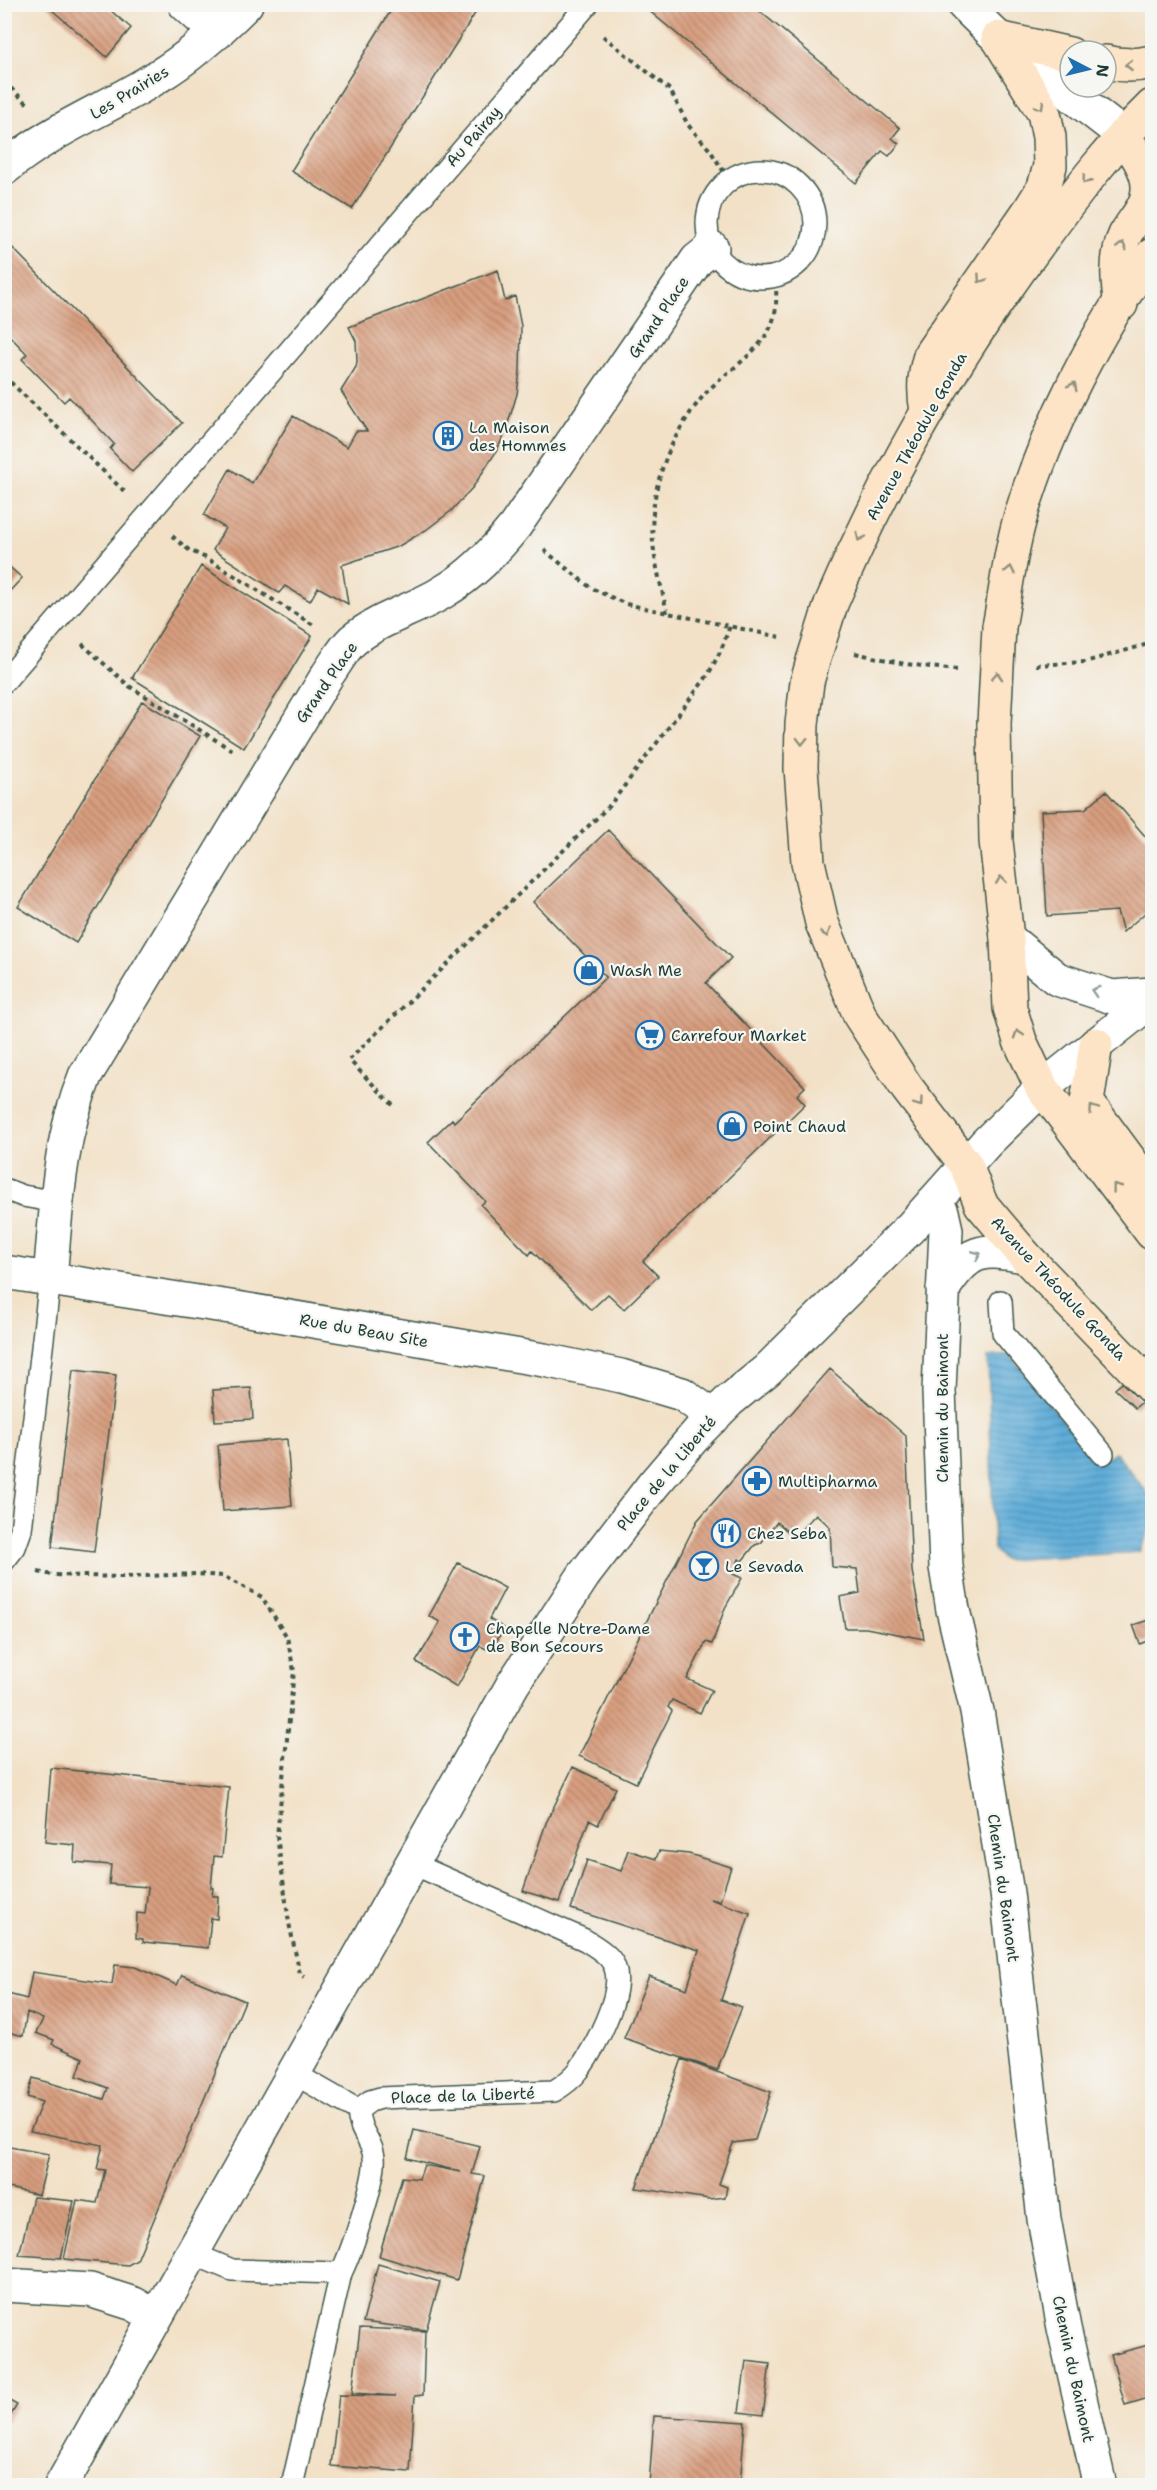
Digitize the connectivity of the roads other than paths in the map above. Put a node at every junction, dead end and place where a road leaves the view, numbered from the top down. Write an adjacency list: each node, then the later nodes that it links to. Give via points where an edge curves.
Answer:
1 (184, 4): 5 (street)
2 (246, 4): 5 (street, Les Prairies)
3 (963, 4): 6 (street)
4 (583, 10): 17 (lane, Au Pairay)
5 (217, 33): 12 (street, Les Prairies, via 159,76 24,152)
6 (998, 38): 7 (main road); 11 (street); 16 (main road, one-way to 16, via 1044,113 1050,166 1044,187 1031,208 931,353 923,393)
7 (1058, 51)
8 (1152, 62): 9 (main road, one-way to 9)
9 (1118, 65)
10 (1152, 106): 11 (main road, Avenue Théodule Gonda)
11 (1138, 137): 15 (main road, one-way to 11, via 1121,249 1124,237 1143,209 1148,189); 16 (main road, Avenue Théodule Gonda, one-way to 16, via 1017,272)
12 (4, 169)
13 (712, 248): 13 (lane, via 707,234 711,203 729,180 747,171 784,174 810,200 814,238 793,269 776,277 746,277 720,261); 26 (street, Grand Place, via 697,260 498,547 444,591 379,622 348,646 328,674 86,1076 64,1139)
14 (1152, 255): 15 (main road)
15 (1121, 304): 18 (main road, one-way to 15, bridge, via 996,841 994,724 999,627 1020,517 1037,468 1074,384)
16 (927, 411): 23 (main road, Avenue Théodule Gonda, one-way to 23, bridge, via 875,506 831,604 807,682 802,724 803,817 808,862 822,923 865,1023 907,1088)
17 (4, 682)
18 (1007, 938): 19 (street, one-way to 18, via 1112,997 1057,979); 22 (main road, one-way to 18, via 1010,1008)
19 (1152, 994)
20 (1152, 1000): 21 (street, Place de la Liberté)
21 (1096, 1044): 22 (street, Place de la Liberté); 25 (main road, one-way to 21, via 1087,1102)
22 (1042, 1088): 23 (street, Place de la Liberté); 28 (main road, one-way to 22)
23 (966, 1165): 27 (street, Place de la Liberté); 29 (main road, Avenue Théodule Gonda, via 981,1204)
24 (4, 1189): 26 (lane)
25 (1152, 1190)
26 (57, 1202): 31 (street, Grand Place)
27 (932, 1203): 32 (street, Chemin du Baimont, via 942,1212 946,1230); 35 (street, Place de la Liberté, via 768,1370)
28 (1152, 1233)
29 (1025, 1256): 32 (street, one-way to 29, via 956,1269 985,1251); 34 (main road, Avenue Théodule Gonda)
30 (4, 1272): 31 (street, Rue du Beau Site)
31 (50, 1278): 35 (street, Rue du Beau Site, via 621,1376 682,1394); 37 (lane, via 21,1530)
32 (943, 1289): 47 (street, Chemin du Baimont, via 939,1391 946,1567 977,1712 1007,1893 1044,2220)
33 (1001, 1301): 36 (lane, via 1003,1333)
34 (1152, 1388)
35 (714, 1417): 38 (street, Place de la Liberté, via 653,1485 549,1626)
36 (1103, 1454)
37 (7, 1557)
38 (411, 1863): 39 (street, Place de la Liberté); 40 (lane, Place de la Liberté, via 585,1940 604,1952 615,1968 615,1990 588,2055 578,2071 554,2091 380,2098)
39 (293, 2073): 40 (lane); 41 (street, Place de la Liberté)
40 (358, 2110): 42 (lane, via 359,2124 375,2159 351,2252)
41 (191, 2253): 42 (lane, via 231,2270); 44 (street, Place de la Liberté)
42 (341, 2273): 46 (lane)
43 (4, 2285): 44 (street, via 90,2290 134,2304)
44 (156, 2317): 45 (street, Place de la Liberté)
45 (61, 2486)
46 (292, 2486)
47 (1100, 2486)

